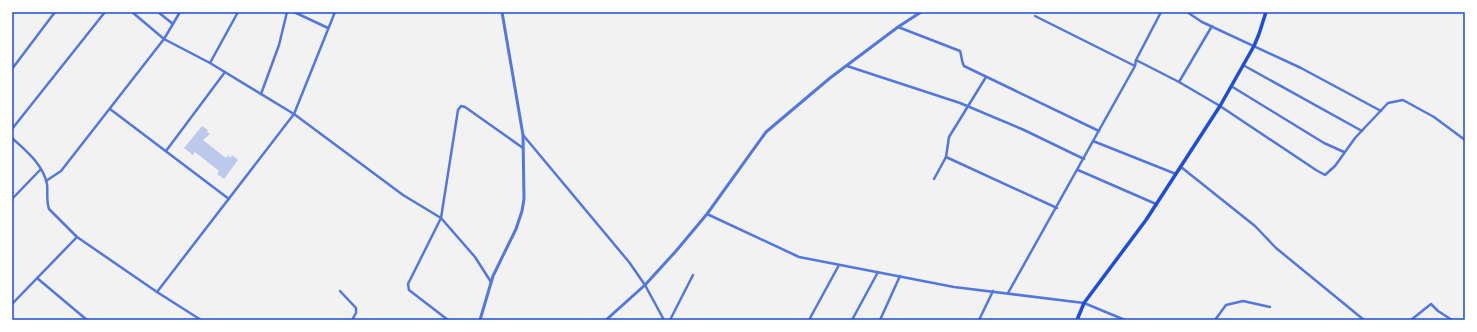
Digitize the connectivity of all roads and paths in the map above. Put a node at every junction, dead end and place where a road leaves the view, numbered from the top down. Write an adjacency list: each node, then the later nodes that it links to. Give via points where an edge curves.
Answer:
1 (55, 12): 27 (street)
2 (105, 12): 38 (street)
3 (132, 12): 20 (street)
4 (158, 12): 16 (street)
5 (180, 12): 16 (street)
6 (238, 12): 23 (street)
7 (287, 12): 32 (street, via 279,45)
8 (294, 12): 19 (street)
9 (334, 12): 19 (street)
10 (502, 12): 41 (street)
11 (921, 12): 18 (street)
12 (1161, 12): 22 (street)
13 (1187, 12): 17 (street)
14 (1266, 12): 21 (main road)
15 (1035, 16): 26 (street)
16 (172, 24): 20 (street)
17 (1212, 26): 21 (street); 30 (street)
18 (898, 27): 25 (street); 29 (street, via 960,51 964,66)
19 (328, 28): 37 (street)
20 (164, 39): 23 (street); 35 (street)
21 (1254, 46): 24 (main road); 36 (street)
22 (1136, 60): 26 (street); 30 (street)
23 (210, 63): 28 (street)
24 (1243, 65): 31 (main road); 40 (street)
25 (847, 66): 33 (street); 60 (street, via 766,132)
26 (1135, 66): 39 (street)
27 (12, 69)
28 (225, 72): 32 (street); 46 (street)
29 (986, 77): 33 (street); 39 (street)
30 (1179, 82): 34 (street)
31 (1231, 86): 34 (main road); 47 (street, via 1324,143)
32 (261, 94): 37 (street)
33 (968, 106): 48 (street, via 949,137); 49 (street)
34 (1220, 106): 47 (street, via 1325,175); 50 (main road)
35 (110, 109): 46 (street); 55 (street, via 61,171)
36 (1381, 111): 40 (street); 43 (street, via 1388,103 1403,100 1434,117)
37 (294, 114): 57 (street); 61 (street, via 403,195)
38 (12, 130)
39 (1099, 131): 44 (street)
40 (1362, 131): 47 (street)
41 (523, 135): 45 (street); 69 (street, via 629,262)
42 (12, 138): 51 (street, via 32,156)
43 (1465, 140)
44 (1094, 141): 49 (street); 53 (street)
45 (523, 148): 61 (street, via 461,106 456,115); 68 (street, via 522,211)
46 (166, 151): 57 (street)
47 (1344, 152)
48 (946, 157): 54 (street); 59 (street)
49 (1084, 159): 52 (street)
50 (1181, 166): 53 (main road); 92 (street)
51 (41, 169): 55 (street); 56 (street)
52 (1078, 170): 58 (street); 59 (street)
53 (1176, 175): 58 (main road)
54 (934, 180)
55 (46, 181): 62 (street, via 49,209)
56 (12, 199)
57 (229, 199): 72 (street)
58 (1156, 204): 74 (main road)
59 (1057, 208): 73 (street)
60 (707, 214): 63 (street, via 799,257); 69 (street)
61 (441, 218): 68 (street); 80 (street, via 408,284 409,290)
62 (77, 237): 67 (street); 72 (street)
63 (839, 265): 64 (street); 85 (street)
64 (878, 272): 66 (street); 86 (street)
65 (693, 276): 84 (street)
66 (900, 276): 71 (street, via 954,287); 87 (street)
67 (37, 278): 75 (street); 77 (street)
68 (491, 282): 81 (street)
69 (645, 285): 82 (street); 83 (street)
70 (340, 291): 79 (street, via 356,308)
71 (993, 291): 73 (street); 88 (street)
72 (158, 292): 78 (street)
73 (1008, 293): 74 (street)
74 (1084, 303): 89 (main road); 90 (street)
75 (12, 304)
76 (1270, 307): 91 (street, via 1243,301 1226,305)
77 (87, 320)
78 (201, 320)
79 (352, 320)
80 (448, 320)
81 (480, 320)
82 (606, 320)
83 (664, 320)
84 (670, 320)
85 (809, 320)
86 (852, 320)
87 (880, 320)
88 (979, 320)
89 (1077, 320)
90 (1125, 320)
91 (1215, 320)
92 (1364, 320)
93 (1411, 320): 94 (street, via 1431,304)
94 (1452, 320)

